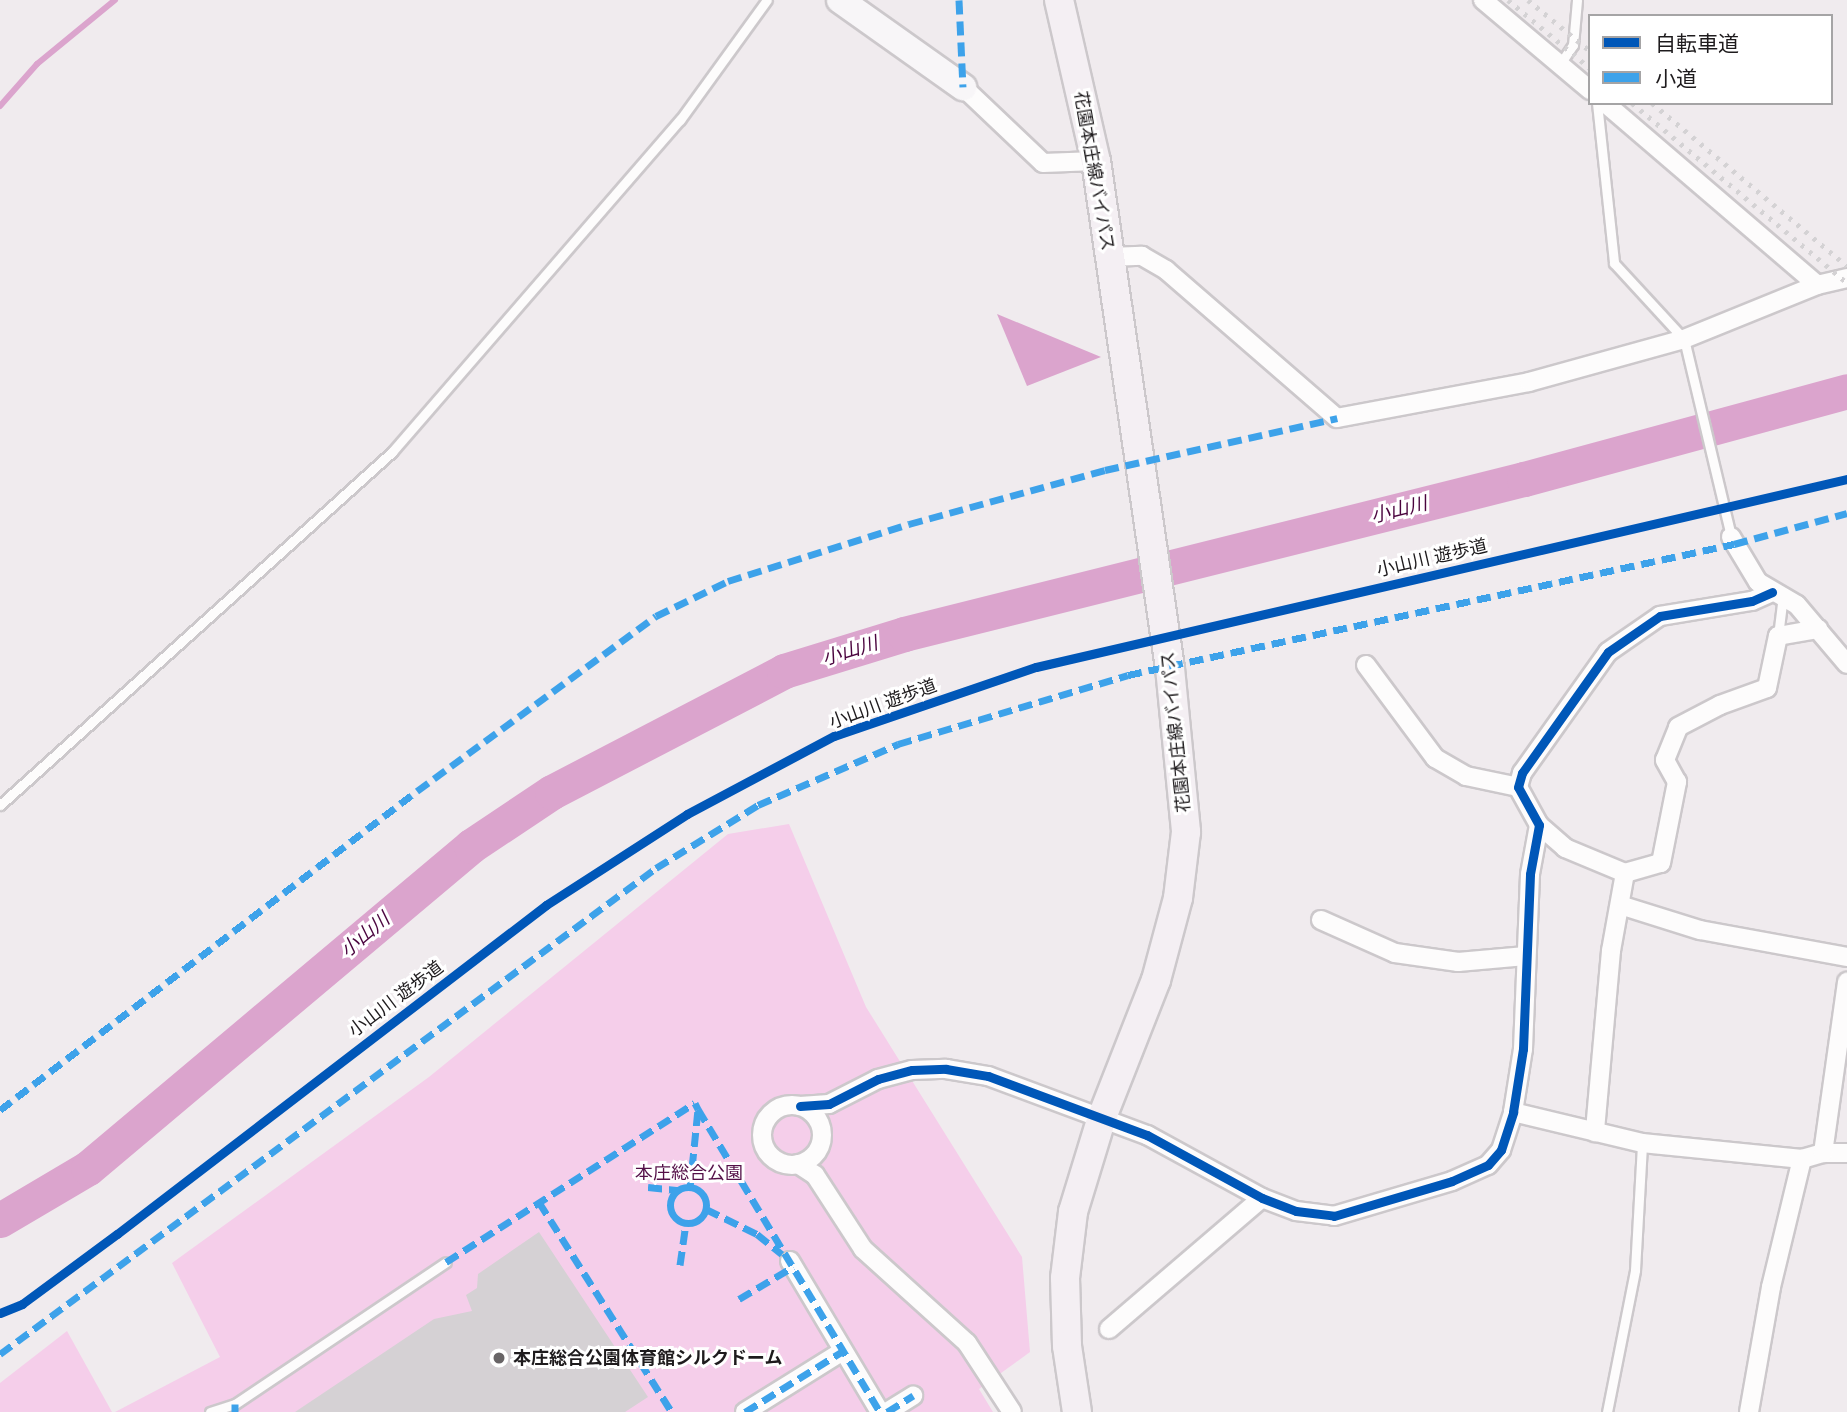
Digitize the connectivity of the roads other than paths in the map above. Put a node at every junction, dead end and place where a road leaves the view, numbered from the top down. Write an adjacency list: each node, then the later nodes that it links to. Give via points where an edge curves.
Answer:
1 (767, 0): 23 (lane, via 680,120 392,452)
2 (840, 0): 7 (street)
3 (1059, 0): 11 (main road, 花園本庄線バイパス)
4 (1483, 0): 6 (street)
5 (1577, 0): 6 (lane, via 1573,45)
6 (1560, 64): 8 (street)
7 (963, 87): 11 (street, via 1043,163)
8 (1588, 88)
9 (1597, 105): 15 (lane, via 1614,263)
10 (1607, 105): 14 (street)
11 (1096, 161): 12 (main road, 花園本庄線バイパス)
12 (1109, 257): 15 (street, via 1142,256 1166,270 1337,418 1529,382); 35 (main road, 花園本庄線バイパス, via 1169,662 1186,832 1178,898 1156,980)
13 (1847, 278): 14 (street)
14 (1816, 285): 15 (street)
15 (1686, 344): 16 (lane)
16 (1731, 537): 17 (street, via 1758,582)
17 (1778, 595): 18 (street, via 1797,605); 19 (lane); 22 (street, via 1660,616 1608,652 1522,773)
18 (1818, 629): 19 (street); 20 (street)
19 (1778, 636): 25 (street, via 1767,688 1678,727 1665,760 1677,782 1661,863)
20 (1847, 664)
21 (1366, 666): 22 (street, via 1435,758 1466,776)
22 (1518, 787): 24 (street)
23 (0, 805)
24 (1539, 825): 25 (street, via 1565,848); 28 (street, via 1530,874)
25 (1625, 873): 26 (street)
26 (1620, 905): 29 (street, via 1700,930); 37 (street)
27 (1321, 920): 28 (street, via 1395,953 1458,962)
28 (1526, 956): 34 (street, via 1523,1049)
29 (1847, 957)
30 (1847, 982): 31 (street)
31 (1842, 1058): 39 (street)
32 (829, 1104): 33 (street); 35 (street, via 878,1079 946,1069 988,1076); 36 (street)
33 (800, 1106): 36 (street, via 817,1118); 43 (street, via 772,1113 762,1131 771,1157)
34 (1513, 1112): 37 (street); 45 (street, via 1501,1150 1488,1165 1452,1181 1334,1216 1296,1211)
35 (1102, 1117): 45 (street, via 1147,1135); 56 (main road, 花園本庄線バイパス, via 1073,1212 1065,1278 1067,1346)
36 (821, 1128): 41 (street)
37 (1595, 1132): 38 (street)
38 (1642, 1143): 42 (street); 57 (lane, via 1635,1270)
39 (1823, 1153): 40 (street); 42 (street)
40 (1847, 1153)
41 (814, 1156): 43 (street); 44 (street)
42 (1802, 1159): 58 (street, via 1771,1287)
43 (798, 1164): 44 (street)
44 (815, 1175): 55 (street, via 863,1249 967,1343)
45 (1262, 1198): 48 (street)
46 (790, 1261): 49 (street)
47 (446, 1262): 51 (lane, via 236,1404)
48 (1109, 1329)
49 (843, 1351): 52 (street); 53 (street)
50 (913, 1396): 54 (street)
51 (210, 1412)
52 (744, 1412)
53 (880, 1412)
54 (887, 1412)
55 (1012, 1412)
56 (1077, 1412)
57 (1607, 1412)
58 (1749, 1412)

